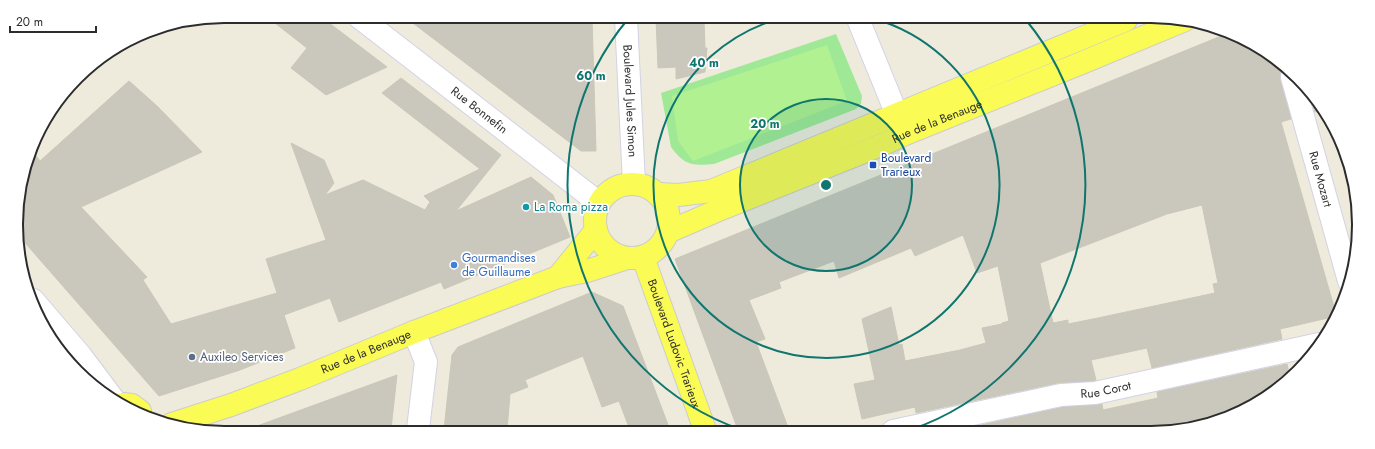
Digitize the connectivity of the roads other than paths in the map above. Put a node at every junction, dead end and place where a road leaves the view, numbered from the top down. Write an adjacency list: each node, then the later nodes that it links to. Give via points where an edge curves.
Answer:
1 (367, 23): 11 (street, Rue Bonnefin)
2 (626, 23): 9 (street, Boulevard Jules Simon)
3 (860, 23): 8 (street)
4 (1102, 24): 6 (street); 8 (main road, Rue de la Benauge)
5 (1174, 25): 6 (main road, Rue de la Benauge)
6 (1114, 50): 8 (main road, Rue de la Benauge)
7 (1294, 83): 15 (street, Rue Mozart)
8 (900, 124): 10 (main road, Rue de la Benauge, via 711,191 678,195); 13 (main road, Rue de la Benauge, via 886,143)
9 (634, 184): 10 (main road, via 643,185); 11 (main road, via 614,188)
10 (659, 194): 13 (main road, via 669,212)
11 (599, 203): 12 (main road)
12 (596, 230): 14 (main road, via 607,249 616,255); 16 (main road)
13 (668, 232): 14 (main road, via 663,243 654,252)
14 (635, 257): 16 (main road, Rue de la Benauge); 23 (main road, Boulevard Ludovic Trarieux)
15 (1346, 271)
16 (558, 278): 18 (main road, Rue de la Benauge)
17 (43, 311): 20 (street)
18 (414, 332): 21 (main road, Rue de la Benauge, via 300,379); 22 (street, via 426,362)
19 (1311, 346): 24 (street, Rue Corot, via 1095,394 1061,395)
20 (102, 384)
21 (181, 421)
22 (418, 426)
23 (703, 426)
24 (912, 426)

